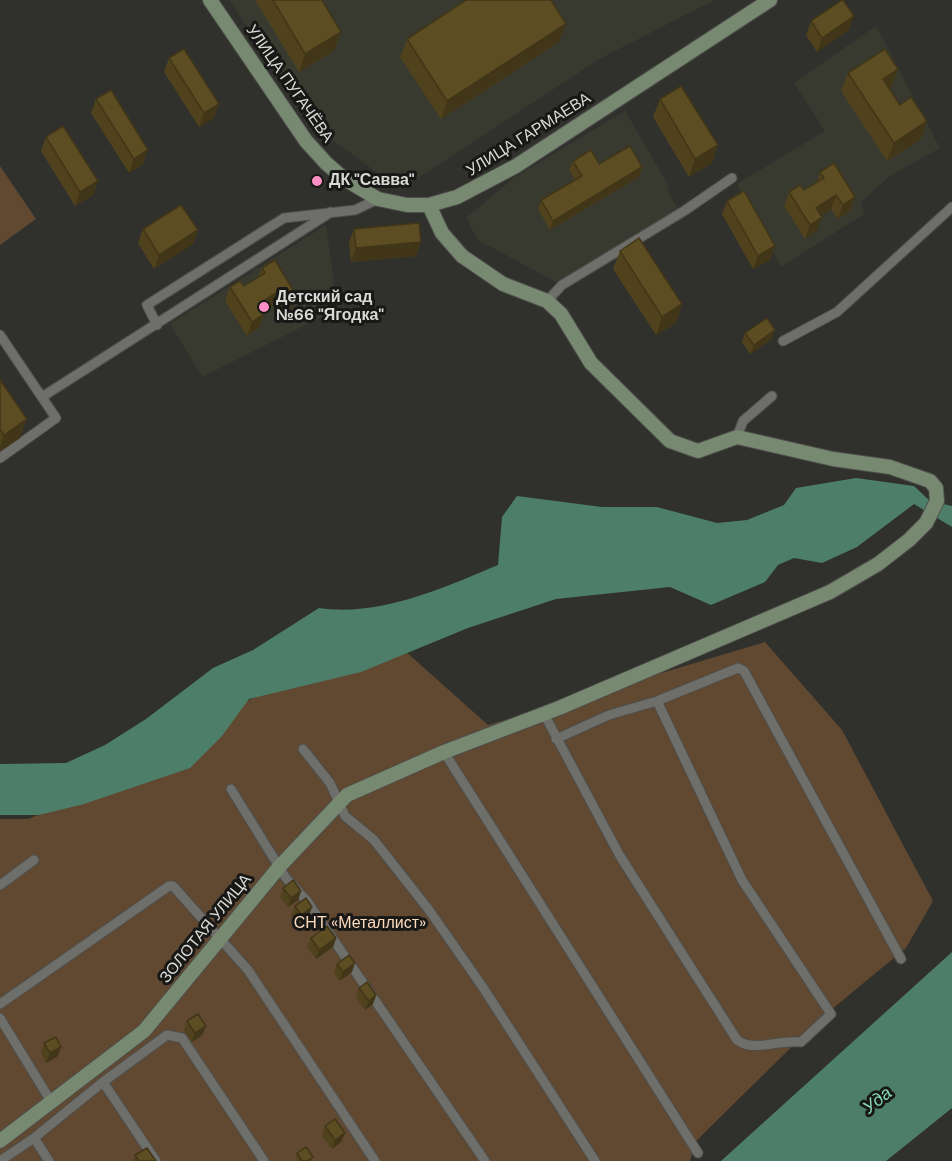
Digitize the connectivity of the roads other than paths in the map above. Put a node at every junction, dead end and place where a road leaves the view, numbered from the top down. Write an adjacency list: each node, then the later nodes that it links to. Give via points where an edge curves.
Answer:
1 (210, 0): 4 (street, УЛИЦА ПУГАЧЁВА, via 306,141 343,178)
2 (770, 0): 5 (street, УЛИЦА ГАРМАЕВА, via 516,166 458,198)
3 (732, 178): 8 (street, via 562,285)
4 (378, 199): 5 (street, УЛИЦА ГАРМАЕВА); 7 (street, via 355,210)
5 (429, 205): 8 (street, via 442,233 462,256 503,284)
6 (952, 207): 11 (street, via 837,312)
7 (331, 212): 9 (street); 9 (street, via 284,218 147,305)
8 (547, 301): 14 (street, via 561,314 591,363 670,441 698,451)
9 (157, 325): 13 (street)
10 (0, 335): 13 (street)
11 (783, 341)
12 (772, 396): 14 (street, via 743,421)
13 (42, 397): 15 (street, via 56,418)
14 (737, 437): 17 (street, ЗОЛОТАЯ УЛИЦА, via 832,459 890,466 930,481 936,488 937,501 926,523 878,564 830,592)
15 (0, 458)
16 (657, 701): 18 (street, via 609,715); 18 (street, via 742,880 831,1014 801,1042 784,1040 752,1047 737,1040 620,856); 27 (street, via 738,668 744,671)
17 (544, 714): 18 (street); 20 (street, ЗОЛОТАЯ УЛИЦА)
18 (556, 739)
19 (303, 749): 22 (street)
20 (444, 752): 22 (street, ЗОЛОТАЯ УЛИЦА, via 355,789); 35 (street)
21 (231, 789): 24 (street)
22 (340, 801): 24 (street, ЗОЛОТАЯ УЛИЦА); 42 (street, via 345,816 374,840 429,910)
23 (34, 860): 25 (street)
24 (280, 866): 26 (street, ЗОЛОТАЯ УЛИЦА); 41 (street)
25 (0, 885)
26 (218, 939): 28 (street, via 176,888 169,886); 31 (street, ЗОЛОТАЯ УЛИЦА, via 144,1031); 40 (street, via 248,970)
27 (902, 959)
28 (0, 1004)
29 (0, 1018): 31 (street)
30 (103, 1082): 33 (street); 38 (street); 39 (street, via 167,1035 178,1036)
31 (52, 1103): 32 (street, ЗОЛОТАЯ УЛИЦА)
32 (30, 1119): 33 (street); 34 (street, ЗОЛОТАЯ УЛИЦА)
33 (37, 1136): 36 (street); 37 (street)
34 (0, 1141)
35 (698, 1153)
36 (0, 1161)
37 (49, 1161)
38 (156, 1161)
39 (264, 1161)
40 (375, 1161)
41 (485, 1161)
42 (595, 1161)

